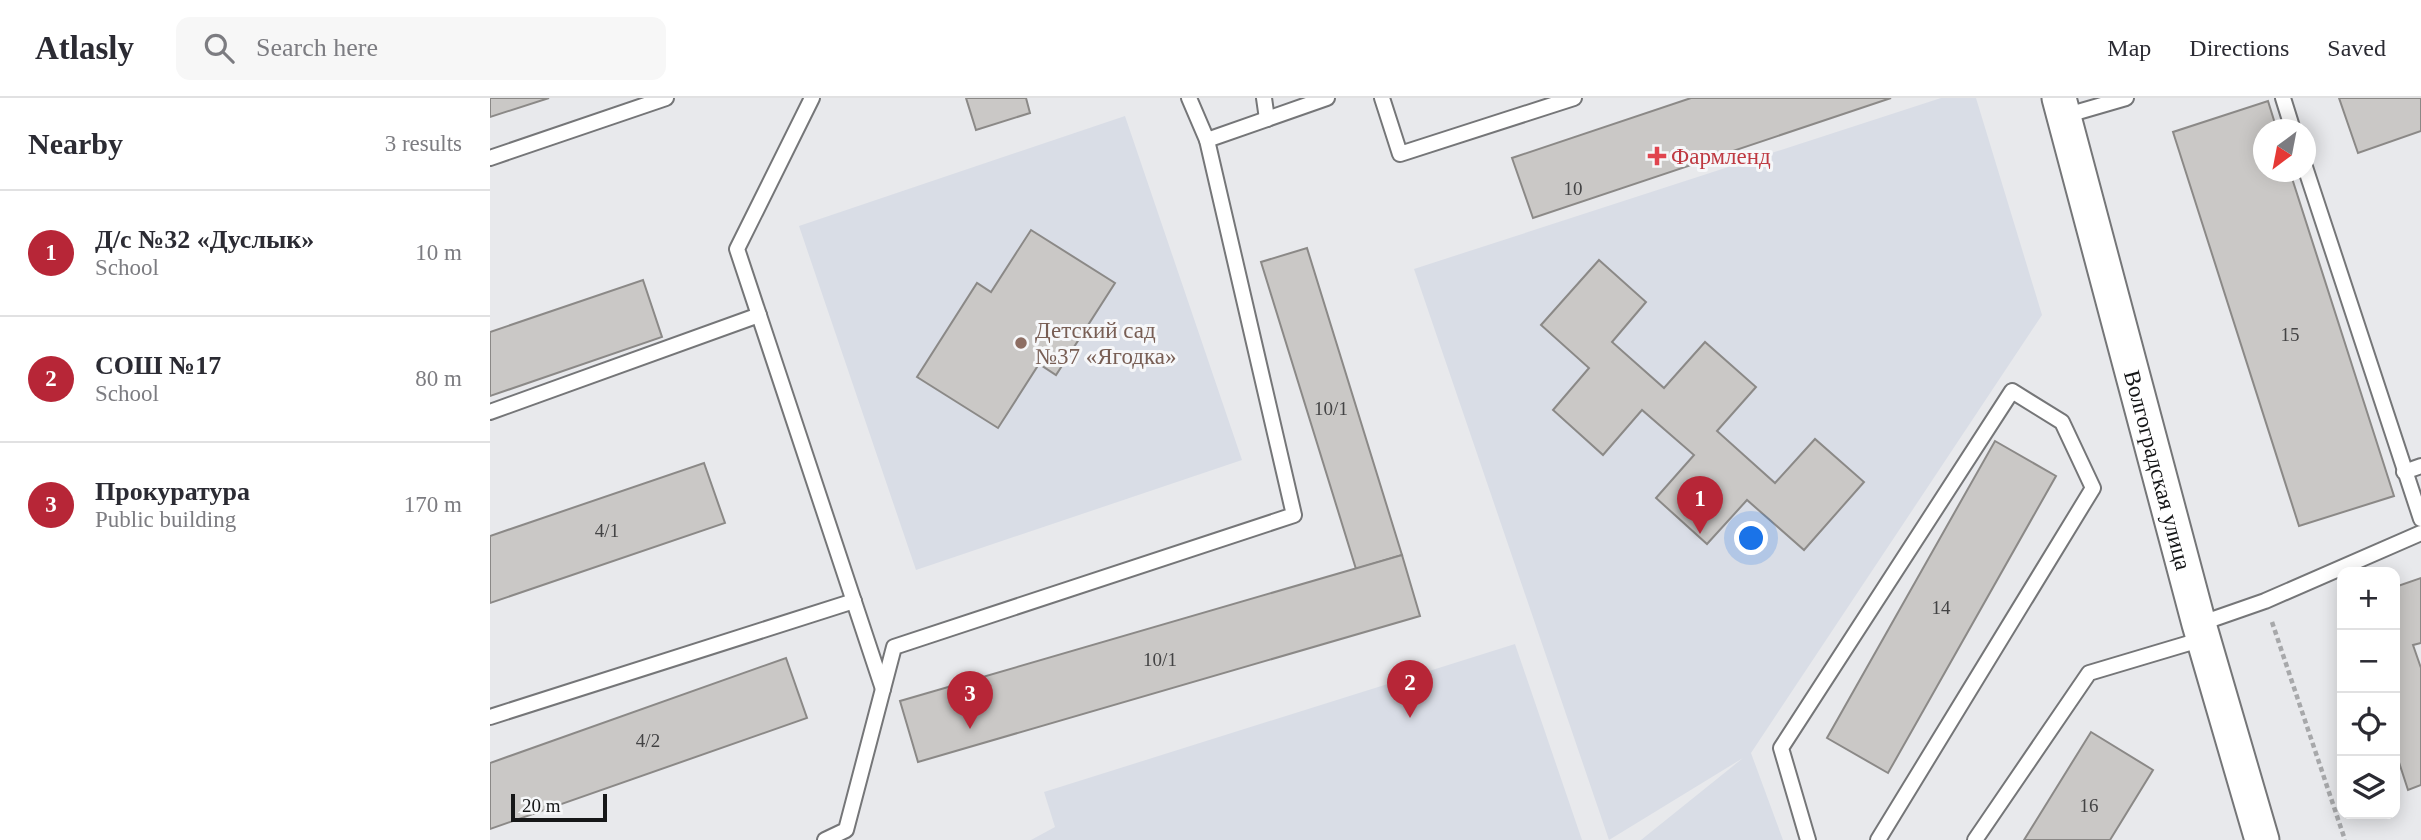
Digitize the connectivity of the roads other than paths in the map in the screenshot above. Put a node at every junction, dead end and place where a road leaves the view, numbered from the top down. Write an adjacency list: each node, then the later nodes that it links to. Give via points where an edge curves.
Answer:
1 (666, 98): 14 (lane)
2 (811, 98): 16 (lane, via 737,249)
3 (1189, 98): 13 (lane)
4 (1264, 98): 11 (lane)
5 (1326, 98): 11 (lane)
6 (1382, 98): 7 (lane, via 1400,154)
7 (1574, 98)
8 (2126, 98): 10 (lane)
9 (2283, 98): 12 (lane)
10 (2061, 107): 23 (street, Волгоградская улица)
11 (1267, 119): 13 (lane)
12 (2290, 119)
13 (1207, 140): 24 (lane, via 1294,515 894,647)
14 (490, 158)
15 (2310, 182): 19 (lane)
16 (759, 315): 17 (lane); 22 (lane)
17 (490, 412)
18 (2421, 466): 19 (lane)
19 (2404, 472): 20 (lane)
20 (2421, 519)
21 (2421, 533): 23 (lane)
22 (853, 601): 24 (lane); 25 (lane)
23 (2202, 631): 29 (lane, via 2090,673); 30 (street, Волгоградская улица)
24 (883, 690): 26 (lane, via 846,830)
25 (490, 717)
26 (825, 840)
27 (1808, 840): 28 (lane, via 1781,748 2012,391 2062,422 2092,488)
28 (1878, 840)
29 (1975, 840)
30 (2262, 840)

